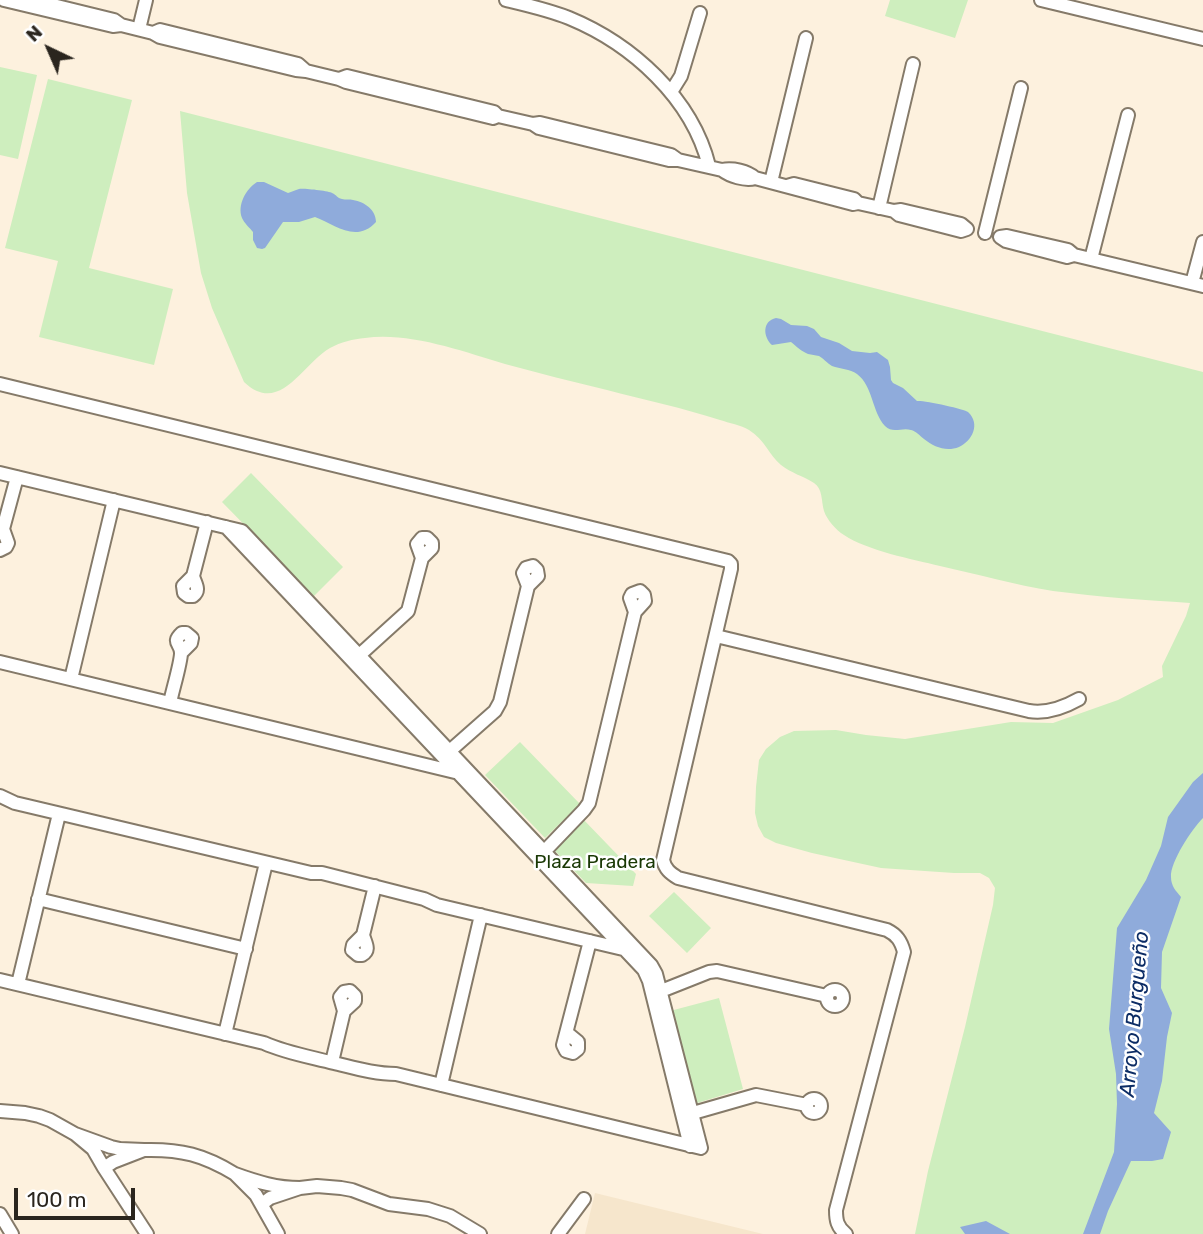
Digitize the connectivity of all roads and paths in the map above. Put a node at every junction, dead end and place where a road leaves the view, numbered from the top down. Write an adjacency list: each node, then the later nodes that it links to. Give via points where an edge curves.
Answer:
1 (4, 0): 7 (street)
2 (32, 0): 7 (street)
3 (146, 0): 8 (street)
4 (506, 0): 13 (street, via 586,26 632,55)
5 (1047, 0): 10 (street)
6 (700, 13): 13 (street, via 681,76)
7 (121, 25): 8 (street)
8 (139, 29): 15 (street, via 160,30 296,70 494,112)
9 (806, 38): 16 (street)
10 (1203, 38)
11 (913, 64): 17 (street)
12 (1021, 88): 18 (street)
13 (671, 92): 15 (street, via 699,136)
14 (1128, 115): 20 (street)
15 (709, 166): 16 (street)
16 (771, 183): 17 (street)
17 (879, 208): 18 (street, via 961,231)
18 (985, 233): 20 (street)
19 (1203, 242): 21 (street)
20 (1091, 259): 21 (street)
21 (1198, 284)
22 (0, 384): 33 (street, via 723,559 732,569)
23 (0, 473): 24 (street)
24 (17, 477): 25 (street); 27 (street)
25 (114, 500): 26 (street); 37 (street)
26 (207, 522): 30 (street); 35 (street, via 226,527)
27 (2, 531): 28 (street, via 8,543)
28 (0, 550)
29 (422, 558): 35 (street, via 408,611)
30 (193, 576)
31 (528, 586): 40 (street, via 500,702)
32 (635, 612): 47 (street, via 589,803)
33 (716, 636): 38 (street, via 1029,711 1051,711); 81 (street, via 663,860 667,871 678,878 887,930 904,952 836,1210 838,1227)
34 (181, 653): 39 (street)
35 (356, 658): 40 (street)
36 (0, 662): 37 (street)
37 (71, 680): 39 (street)
38 (1079, 699)
39 (170, 703): 40 (street)
40 (444, 759): 41 (street); 42 (street)
41 (458, 773): 42 (street); 47 (street)
42 (474, 777): 47 (street)
43 (0, 796): 44 (street)
44 (15, 803): 45 (street); 46 (street)
45 (0, 804)
46 (59, 814): 48 (street); 50 (street)
47 (541, 855): 53 (street)
48 (267, 863): 49 (street); 55 (street)
49 (374, 889): 51 (street); 52 (street)
50 (38, 899): 55 (street); 59 (street)
51 (481, 915): 54 (street); 66 (street)
52 (363, 935)
53 (610, 935): 54 (street); 56 (street); 57 (street)
54 (590, 941): 63 (street)
55 (246, 949): 64 (street)
56 (624, 949): 57 (street); 60 (street, via 644,970)
57 (640, 953): 60 (street, via 654,969)
58 (0, 980): 59 (street)
59 (18, 985): 64 (street)
60 (656, 993): 61 (street, via 717,971); 69 (street)
61 (827, 996)
62 (344, 1011): 65 (street)
63 (567, 1033)
64 (225, 1034): 65 (street)
65 (333, 1059): 66 (street)
66 (441, 1085): 69 (street, via 695,1147)
67 (807, 1105): 69 (street, via 753,1095)
68 (0, 1111): 70 (street, via 50,1120 93,1150)
69 (687, 1114)
70 (108, 1152): 71 (street, via 187,1152 212,1160); 77 (street, via 104,1168)
71 (264, 1193): 78 (street); 79 (street, via 317,1186 352,1190 389,1204 450,1216)
72 (584, 1199): 80 (street)
73 (0, 1214): 76 (street)
74 (0, 1228): 75 (street)
75 (3, 1234)
76 (12, 1234)
77 (147, 1234)
78 (278, 1234)
79 (480, 1234)
80 (558, 1234)
81 (846, 1234)

